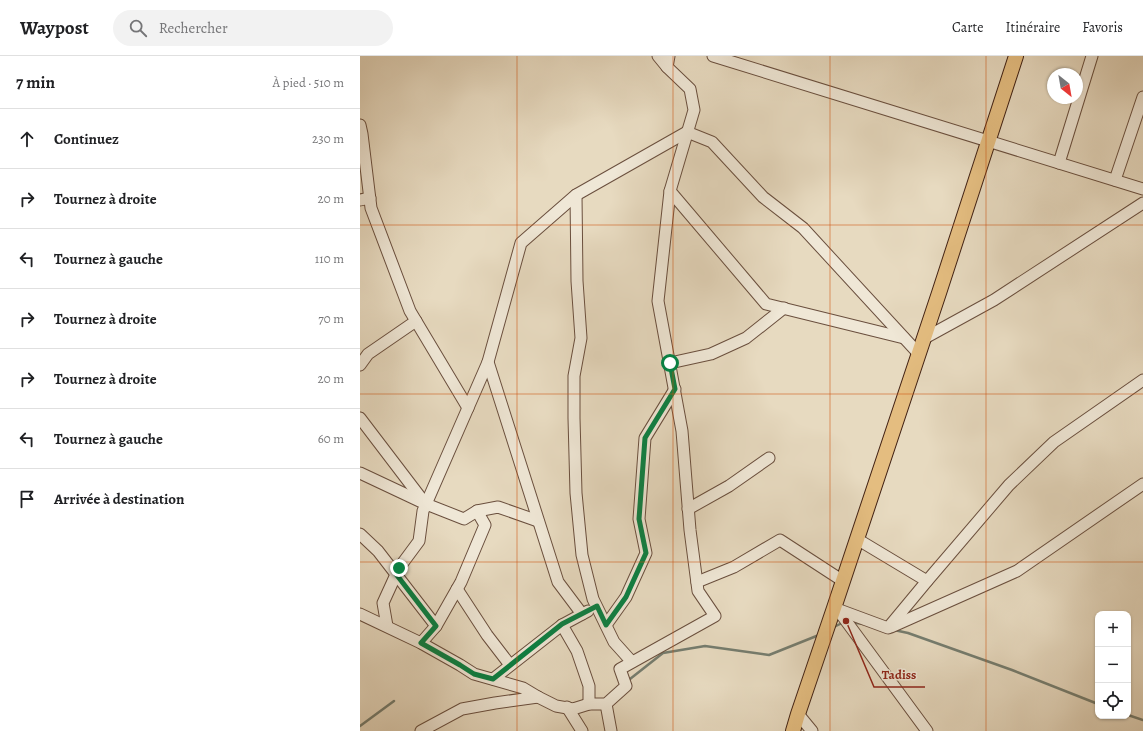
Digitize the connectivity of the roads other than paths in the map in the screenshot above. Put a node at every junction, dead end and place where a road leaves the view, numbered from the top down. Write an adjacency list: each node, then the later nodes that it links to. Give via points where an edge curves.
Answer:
1 (658, 56): 5 (street)
2 (714, 56): 9 (street)
3 (1016, 56): 9 (main road)
4 (1092, 56): 10 (street)
5 (668, 62): 8 (street, via 690,89 694,110)
6 (1143, 97): 11 (street)
7 (360, 125): 15 (street)
8 (687, 132): 13 (street); 14 (street); 19 (street, via 712,142 763,198 803,228)
9 (989, 141): 10 (street); 20 (main road)
10 (1059, 163): 11 (street)
11 (1115, 180): 12 (street)
12 (1143, 189)
13 (670, 192): 17 (street, via 766,304); 23 (street, via 658,301)
14 (576, 195): 22 (street, via 522,243); 43 (street, via 577,281 581,338 574,376 576,492 582,555)
15 (365, 199): 18 (street, via 371,208)
16 (1143, 203): 20 (street, via 994,300)
17 (784, 308): 19 (street); 23 (street, via 746,338 711,354)
18 (416, 321): 24 (street, via 368,354); 27 (street)
19 (904, 338): 21 (street)
20 (924, 339): 21 (main road)
21 (918, 354): 37 (main road)
22 (488, 362): 27 (street); 35 (street)
23 (670, 363): 26 (street)
24 (360, 365)
25 (1143, 380): 40 (street, via 1054,442 1008,485)
26 (675, 389): 33 (street, via 682,431); 48 (street, via 645,438 639,519 646,553 626,597)
27 (468, 408): 32 (street)
28 (360, 418): 32 (street)
29 (769, 458): 33 (street)
30 (360, 473): 32 (street)
31 (1143, 484): 51 (street, via 1018,571)
32 (426, 504): 34 (street, via 464,519); 38 (street, via 419,542)
33 (688, 510): 41 (street)
34 (477, 511): 35 (street, via 498,507); 42 (street, via 485,525)
35 (538, 521): 46 (street, via 558,582)
36 (360, 534): 38 (street, via 378,551)
37 (857, 539): 39 (main road); 40 (street)
38 (396, 574): 49 (street, via 383,603); 50 (street)
39 (843, 581): 41 (street, via 780,540 734,567); 44 (main road)
40 (927, 581): 51 (street)
41 (697, 582): 53 (street, via 698,591 715,616)
42 (457, 589): 50 (street); 54 (street)
43 (597, 606): 46 (street); 48 (street)
44 (836, 609): 51 (street); 60 (main road); 66 (street)
45 (360, 614): 49 (street)
46 (582, 614): 47 (street)
47 (562, 624): 54 (street); 57 (street, via 577,651 589,686)
48 (606, 625): 53 (street, via 614,642)
49 (387, 626): 52 (street)
50 (436, 626): 52 (street)
51 (888, 628)
52 (421, 643): 55 (street, via 474,674)
53 (632, 662): 58 (street, via 620,669 626,686)
54 (510, 665): 55 (street)
55 (493, 679): 56 (street, via 523,688)
56 (538, 697): 59 (street, via 556,706); 61 (street, via 462,709)
57 (589, 704): 58 (street); 59 (street, via 573,709)
58 (606, 704): 63 (street)
59 (567, 707): 62 (street)
60 (798, 714): 64 (main road); 65 (street)
61 (421, 731)
62 (582, 731)
63 (612, 731)
64 (793, 731)
65 (812, 731)
66 (927, 731)

